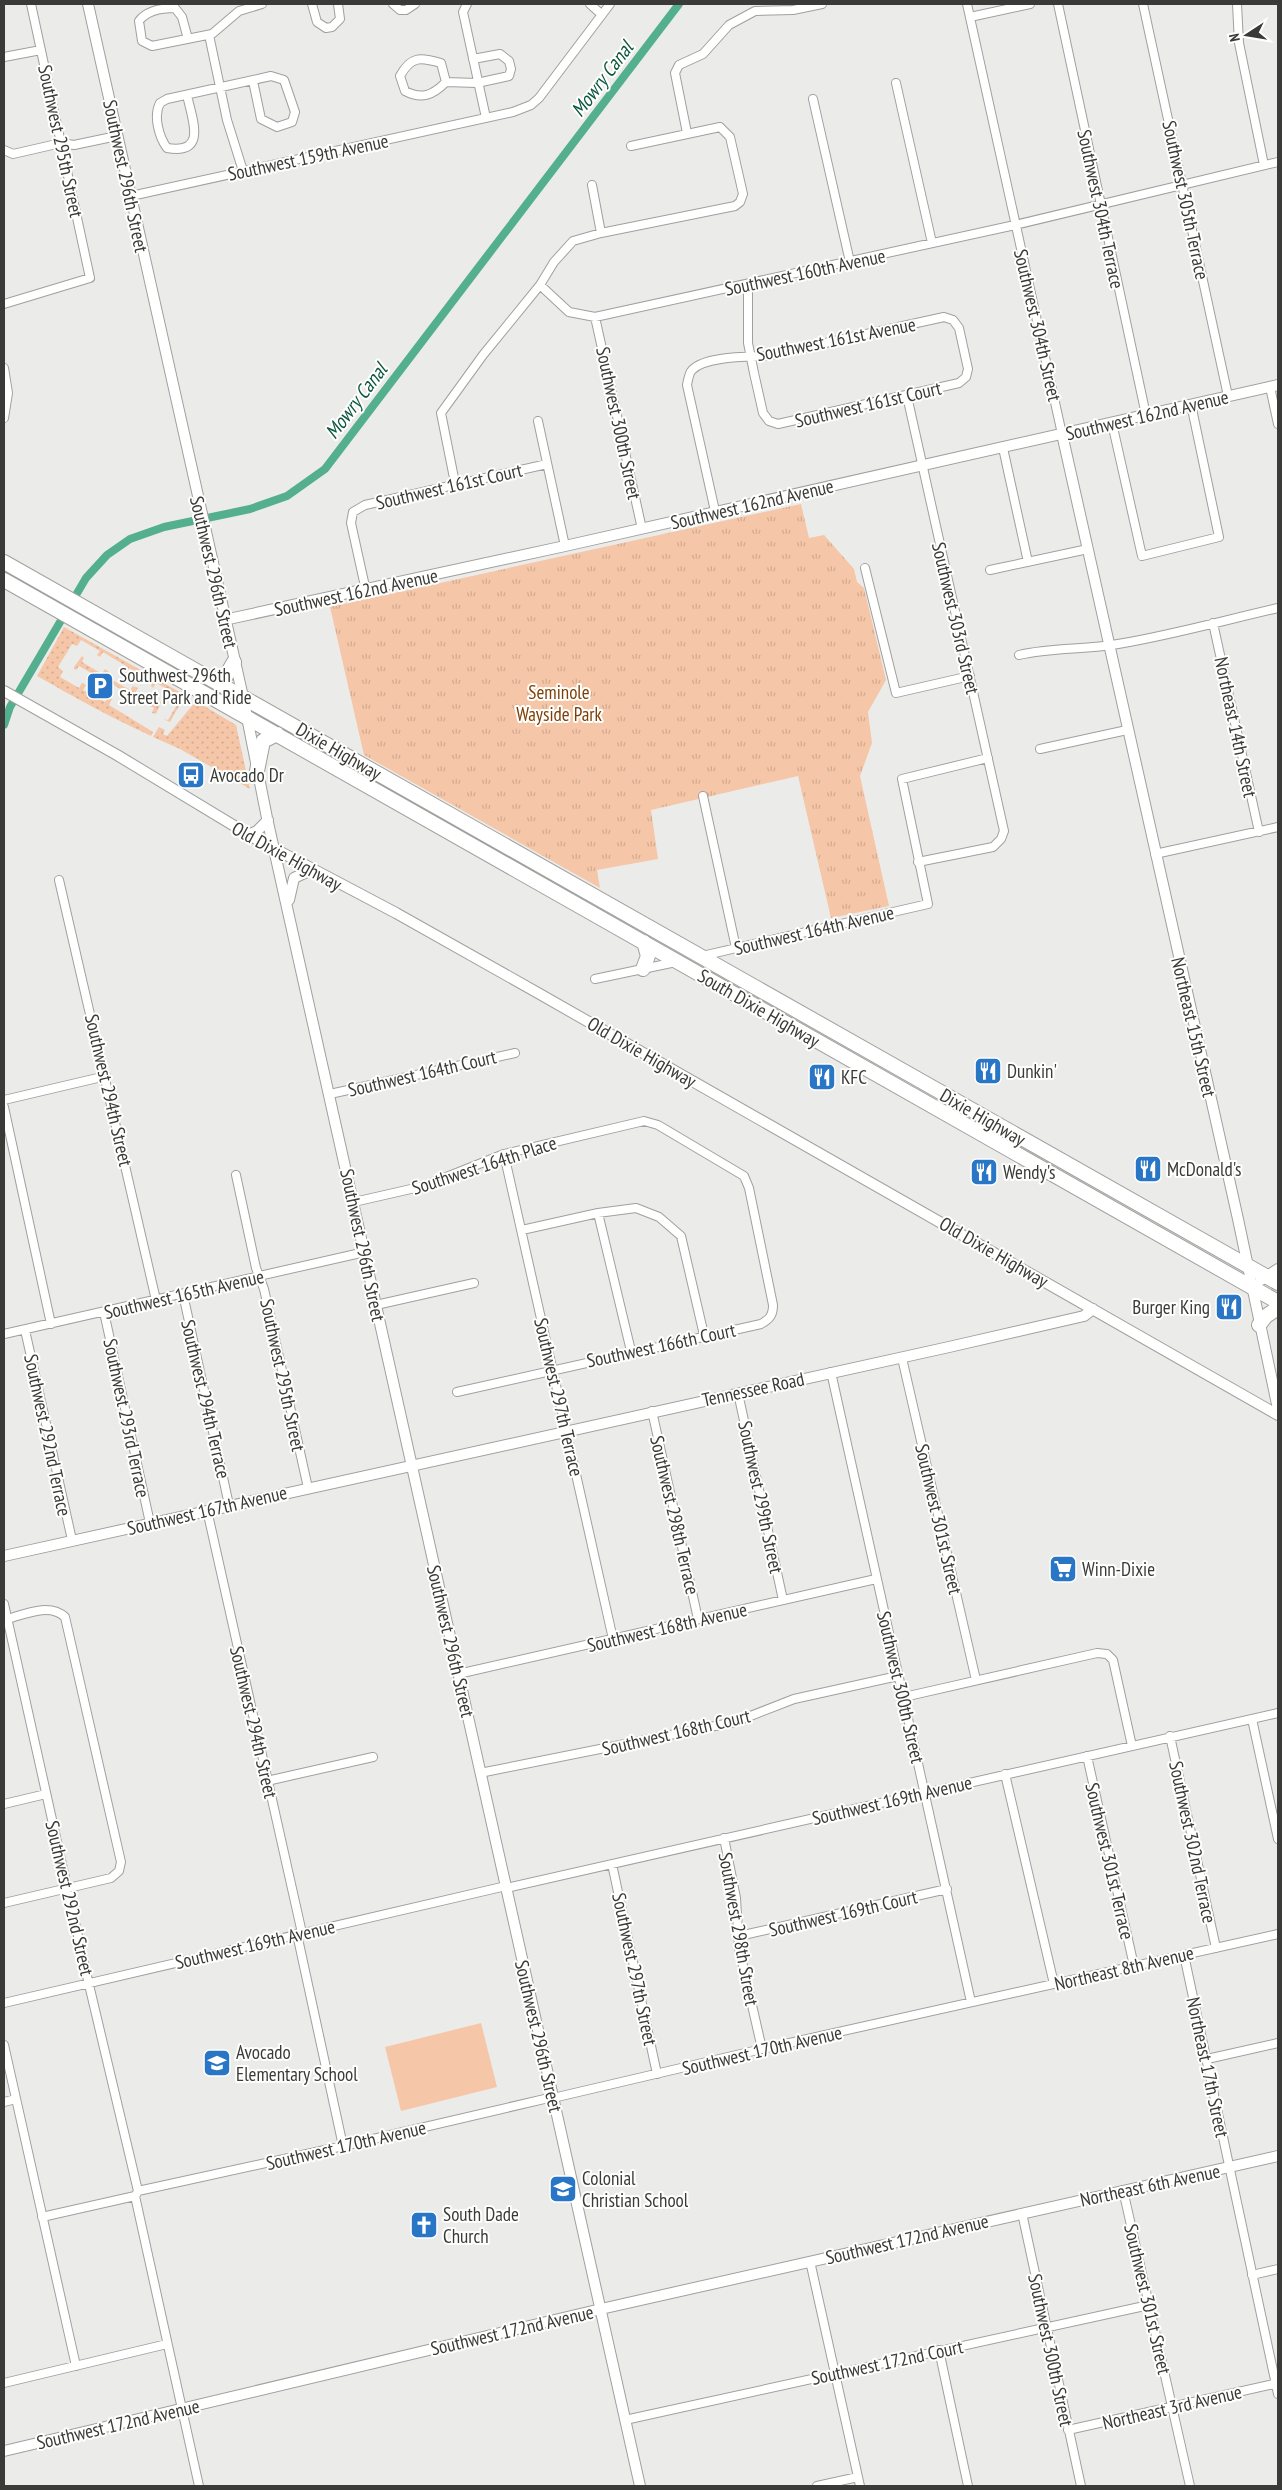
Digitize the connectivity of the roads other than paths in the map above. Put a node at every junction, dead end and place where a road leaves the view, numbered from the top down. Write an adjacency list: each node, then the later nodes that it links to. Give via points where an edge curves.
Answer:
1 (31, 4): 21 (street, Southwest 295th Street)
2 (88, 4): 33 (street, Southwest 296th Street)
3 (262, 4): 19 (street, via 239,11)
4 (312, 4): 5 (street, via 317,22 326,28 340,19)
5 (338, 4)
6 (393, 4): 7 (street, via 400,10)
7 (415, 4)
8 (467, 4): 23 (street, via 463,12)
9 (590, 4): 17 (street)
10 (610, 4): 17 (street, Southwest 159th Avenue)
11 (822, 4): 32 (street, via 793,10 755,11 729,25 703,54 679,65 675,73)
12 (967, 4): 18 (street, Southwest 304th Street)
13 (1030, 4): 18 (street)
14 (1058, 4): 43 (street, Southwest 304th Terrace)
15 (1144, 4): 41 (street, Southwest 305th Terrace)
16 (1237, 4): 38 (street, via 1239,43)
17 (601, 14): 31 (street, Southwest 159th Avenue, via 539,98 513,112)
18 (970, 17): 44 (street, Southwest 304th Street)
19 (209, 35): 20 (street); 28 (street)
20 (188, 39): 20 (street, via 152,46 142,40 139,21 143,15 154,11 175,8 182,17)
21 (41, 50): 22 (street); 34 (street, Southwest 295th Street)
22 (4, 57)
23 (473, 59): 26 (street); 26 (street, via 500,54 509,61 511,69 509,76)
24 (253, 81): 24 (street, via 271,76 284,80 294,112 292,122 276,126 261,119); 28 (street)
25 (446, 82): 25 (street, via 441,62 428,59 416,59 400,76 405,91 415,96 428,96); 26 (street)
26 (477, 82): 31 (street)
27 (896, 83): 46 (street)
28 (220, 88): 29 (street); 39 (street)
29 (187, 95): 29 (street, via 194,140 188,147 167,148 157,120 157,108 160,103)
30 (813, 99): 47 (street)
31 (486, 118): 39 (street, Southwest 159th Avenue)
32 (687, 133): 35 (street); 45 (street, via 720,127 730,137 743,194 740,202 734,206)
33 (117, 136): 34 (street, via 74,145); 42 (street, Southwest 296th Street)
34 (61, 143): 36 (street, via 13,154); 50 (street, Southwest 295th Street, via 90,278)
35 (631, 146)
36 (4, 150)
37 (1278, 162): 38 (street)
38 (1264, 165): 41 (street)
39 (243, 171): 42 (street, Southwest 159th Avenue)
40 (592, 185): 45 (street)
41 (1183, 186): 43 (street, Southwest 160th Avenue); 57 (street, Southwest 305th Terrace)
42 (130, 196): 80 (street, Southwest 296th Street)
43 (1100, 204): 44 (street, Southwest 160th Avenue); 59 (street, Southwest 304th Terrace)
44 (1015, 225): 46 (street, Southwest 160th Avenue); 64 (street, Southwest 304th Street)
45 (601, 232): 49 (street, via 573,241 554,262)
46 (932, 244): 47 (street, Southwest 160th Avenue)
47 (850, 262): 48 (street, Southwest 160th Avenue)
48 (748, 284): 51 (street, Southwest 160th Avenue); 52 (street)
49 (540, 285): 51 (street, via 569,312); 68 (street, via 441,413)
50 (4, 304)
51 (595, 317): 70 (street, Southwest 300th Street)
52 (751, 357): 54 (street, Southwest 161st Avenue, via 944,317 959,328 968,369); 56 (street, Southwest 161st Court, via 764,413 769,421 778,424); 69 (street, Southwest 161st Avenue, via 728,358 698,365 690,371 687,385)
53 (4, 368): 60 (street, via 8,394)
54 (966, 377): 56 (street, Southwest 161st Court, via 959,383)
55 (1274, 386): 57 (street, Southwest 162nd Avenue); 63 (street)
56 (907, 396): 67 (street, Southwest 303rd Street)
57 (1228, 396): 58 (street, Southwest 162nd Avenue)
58 (1191, 404): 59 (street, Southwest 162nd Avenue); 62 (street, via 1219,537 1142,556)
59 (1146, 414): 62 (street, Southwest 162nd Avenue)
60 (4, 418)
61 (538, 421): 66 (street)
62 (1112, 423): 64 (street, Southwest 162nd Avenue)
63 (1278, 424)
64 (1062, 434): 65 (street, Southwest 162nd Avenue); 72 (street, Southwest 304th Street)
65 (1003, 448): 67 (street, Southwest 162nd Avenue); 73 (street)
66 (547, 464): 68 (street, Southwest 161st Court); 71 (street)
67 (922, 466): 69 (street, Southwest 162nd Avenue); 86 (street, Southwest 303rd Street)
68 (455, 484): 78 (street, Southwest 161st Court, via 365,505 353,512 351,523)
69 (715, 511): 70 (street, Southwest 162nd Avenue)
70 (642, 529): 71 (street, Southwest 162nd Avenue)
71 (565, 546): 78 (street, Southwest 162nd Avenue)
72 (1088, 550): 73 (street); 83 (street, Southwest 304th Street)
73 (1028, 562): 76 (street)
74 (5, 563): 87 (highway, Dixie Highway)
75 (865, 568): 86 (street, via 896,693)
76 (990, 570)
77 (4, 580): 82 (highway, Dixie Highway)
78 (366, 590): 80 (street, Southwest 162nd Avenue)
79 (1278, 608): 81 (street)
80 (224, 620): 85 (street, Southwest 296th Street)
81 (1213, 623): 83 (street); 102 (street, Northeast 14th Street)
82 (116, 644): 89 (highway, via 136,647 225,697); 90 (highway, Dixie Highway)
83 (1109, 646): 84 (street); 91 (street, Northeast 15th Street)
84 (1019, 655)
85 (234, 662): 87 (highway, via 226,676); 89 (street, Southwest 296th Street)
86 (970, 676): 94 (street, Southwest 303rd Street)
87 (212, 680): 89 (highway, Dixie Highway)
88 (6, 692): 103 (street, Old Dixie Highway)
89 (243, 697): 90 (street, Southwest 296th Street); 96 (highway, Dixie Highway)
90 (247, 718): 92 (highway, Dixie Highway); 95 (street, Southwest 296th Street); 96 (highway, via 268,720 354,768)
91 (1127, 730): 93 (street); 106 (street, Northeast 15th Street)
92 (277, 734): 95 (highway, via 263,741); 97 (highway, Dixie Highway)
93 (1040, 749)
94 (988, 758): 107 (street, Southwest 303rd Street, via 1004,831 1001,839 993,846); 107 (street, via 902,779)
95 (257, 771): 99 (street, Southwest 296th Street)
96 (378, 773): 100 (highway, Dixie Highway)
97 (370, 787): 100 (highway, via 394,792 454,826); 104 (highway, Dixie Highway)
98 (703, 796): 115 (street)
99 (268, 820): 103 (street); 105 (street, Southwest 296th Street)
100 (466, 823): 110 (highway, Dixie Highway)
101 (1278, 827): 102 (street)
102 (1259, 832): 106 (street)
103 (248, 835): 105 (street, Old Dixie Highway)
104 (466, 842): 110 (highway, via 474,838 541,874); 112 (highway, Dixie Highway)
105 (274, 849): 108 (street, Old Dixie Highway); 111 (street, Southwest 296th Street)
106 (1155, 854): 137 (street, Northeast 15th Street)
107 (918, 862): 115 (street, Southwest 164th Avenue, via 928,904)
108 (313, 869): 111 (street, via 294,878); 149 (street, Old Dixie Highway)
109 (60, 880): 122 (street, Southwest 294th Street)
110 (565, 880): 114 (highway, Dixie Highway)
111 (288, 906): 124 (street, Southwest 296th Street)
112 (606, 921): 113 (highway, South Dixie Highway)
113 (640, 940): 116 (highway, via 650,937 687,957); 117 (highway, South Dixie Highway); 118 (highway, via 648,956)
114 (674, 941): 116 (highway, South Dixie Highway)
115 (736, 948): 116 (street, Southwest 164th Avenue)
116 (701, 956): 120 (highway, South Dixie Highway)
117 (678, 962): 118 (street); 120 (highway, via 691,963 728,980); 123 (highway, South Dixie Highway)
118 (643, 969): 119 (street)
119 (595, 979)
120 (740, 979): 127 (highway, Dixie Highway)
121 (515, 1053): 124 (street, Southwest 164th Court)
122 (106, 1076): 125 (street); 145 (street, Southwest 294th Street)
123 (879, 1076): 127 (highway, via 904,1081 965,1116); 128 (highway, Dixie Highway)
124 (330, 1094): 132 (street, Southwest 296th Street)
125 (4, 1100)
126 (4, 1107): 152 (street)
127 (974, 1111): 130 (highway, Dixie Highway)
128 (986, 1136): 130 (highway, via 997,1133 1057,1166); 135 (highway, Dixie Highway)
129 (504, 1154): 132 (street, Southwest 164th Place, via 424,1186); 134 (street, Southwest 297th Terrace); 151 (street, Southwest 164th Place, via 644,1120 658,1125 744,1176)
130 (1078, 1170): 137 (highway, Dixie Highway)
131 (236, 1175): 139 (street, Southwest 295th Street)
132 (354, 1202): 136 (street, Southwest 296th Street)
133 (598, 1213): 134 (street); 156 (street, via 636,1208 659,1217 681,1236); 157 (street)
134 (522, 1230): 159 (street, Southwest 297th Terrace)
135 (1154, 1231): 137 (highway, via 1170,1232 1227,1263); 143 (highway, Dixie Highway)
136 (365, 1252): 139 (street, Southwest 165th Avenue); 147 (street, Southwest 296th Street)
137 (1244, 1259): 140 (highway, Dixie Highway); 143 (street, Northeast 15th Street)
138 (1278, 1269): 140 (street)
139 (260, 1276): 144 (street, Southwest 165th Avenue); 168 (street, Southwest 295th Street)
140 (1265, 1276): 142 (highway, Dixie Highway); 143 (street)
141 (474, 1283): 147 (street)
142 (1278, 1284)
143 (1252, 1287): 146 (highway, Dixie Highway); 153 (street, Northeast 15th Street)
144 (183, 1294): 145 (street, Southwest 165th Avenue); 169 (street, Southwest 294th Terrace)
145 (156, 1300): 150 (street, Southwest 165th Avenue)
146 (1278, 1302)
147 (376, 1306): 167 (street, Southwest 296th Street)
148 (1278, 1308): 153 (highway)
149 (1093, 1309): 158 (street, Tennessee Road, via 1084,1316); 165 (street, Old Dixie Highway)
150 (104, 1312): 152 (street, Southwest 165th Avenue); 171 (street, Southwest 293rd Terrace)
151 (773, 1313): 156 (street, Southwest 166th Court, via 761,1324)
152 (51, 1324): 154 (street, Southwest 165th Avenue)
153 (1259, 1325): 163 (street, Northeast 15th Street)
154 (25, 1330): 155 (street, Southwest 165th Avenue); 172 (street, Southwest 292nd Terrace)
155 (4, 1334)
156 (704, 1335): 157 (street, Southwest 166th Court)
157 (631, 1351): 159 (street, Southwest 166th Court)
158 (902, 1358): 160 (street, Tennessee Road); 182 (street, Southwest 301st Street)
159 (552, 1369): 161 (street, Southwest 166th Court); 166 (street, Southwest 297th Terrace)
160 (831, 1372): 162 (street, Tennessee Road); 174 (street, Southwest 300th Street)
161 (457, 1392)
162 (738, 1393): 164 (street, Tennessee Road); 175 (street, Southwest 299th Street)
163 (1278, 1409)
164 (652, 1411): 166 (street, Tennessee Road); 177 (street, Southwest 298th Terrace)
165 (1278, 1416)
166 (566, 1430): 167 (street, Tennessee Road); 179 (street, Southwest 297th Terrace)
167 (411, 1465): 168 (street, Southwest 167th Avenue); 180 (street, Southwest 296th Street)
168 (308, 1488): 169 (street, Southwest 167th Avenue)
169 (229, 1505): 170 (street, Southwest 167th Avenue)
170 (207, 1510): 171 (street, Southwest 167th Avenue); 192 (street, Southwest 294th Street)
171 (150, 1523): 172 (street, Southwest 167th Avenue)
172 (72, 1540): 173 (street, Southwest 167th Avenue)
173 (4, 1556)
174 (876, 1579): 175 (street, Southwest 168th Avenue); 181 (street, Southwest 300th Street)
175 (784, 1600): 177 (street, Southwest 168th Avenue)
176 (4, 1604): 178 (street, Southwest 292nd Street)
177 (698, 1619): 179 (street, Southwest 168th Avenue)
178 (5, 1620): 194 (street, Southwest 292nd Street); 200 (street, via 48,1610 60,1612 65,1617 112,1820 121,1862 119,1871 112,1878)
179 (613, 1639): 180 (street, Southwest 168th Avenue)
180 (458, 1674): 190 (street, Southwest 296th Street)
181 (898, 1676): 183 (street, Southwest 300th Street); 190 (street, Southwest 168th Court, via 794,1699 735,1722)
182 (976, 1680): 183 (street); 187 (street, via 1097,1653 1107,1654 1114,1660)
183 (904, 1696): 193 (street, Southwest 300th Street)
184 (1278, 1713): 185 (street, Southwest 169th Avenue)
185 (1252, 1719): 186 (street, Southwest 169th Avenue); 197 (street)
186 (1170, 1736): 187 (street, Southwest 169th Avenue); 206 (street, Southwest 302nd Terrace)
187 (1132, 1746): 188 (street, Southwest 169th Avenue)
188 (1087, 1756): 191 (street, Southwest 169th Avenue); 208 (street, Southwest 301st Terrace)
189 (372, 1757): 192 (street)
190 (480, 1773): 199 (street, Southwest 296th Street)
191 (1005, 1774): 193 (street, Southwest 169th Avenue); 210 (street)
192 (267, 1781): 203 (street, Southwest 294th Street)
193 (925, 1792): 196 (street, Southwest 169th Avenue); 201 (street, Southwest 300th Street)
194 (46, 1794): 195 (street); 200 (street, Southwest 292nd Street)
195 (4, 1804)
196 (724, 1838): 198 (street, Southwest 169th Avenue); 205 (street, Southwest 298th Street, via 736,1898)
197 (1278, 1839)
198 (612, 1864): 199 (street, Southwest 169th Avenue); 217 (street, Southwest 297th Street)
199 (506, 1887): 203 (street, Southwest 169th Avenue); 218 (street, Southwest 296th Street)
200 (67, 1889): 202 (street); 209 (street, Southwest 292nd Street)
201 (947, 1889): 205 (street, Southwest 169th Court); 211 (street, Southwest 300th Street)
202 (4, 1903)
203 (299, 1934): 209 (street, Southwest 169th Avenue); 221 (street, Southwest 294th Street)
204 (1278, 1934): 206 (street, Northeast 8th Avenue)
205 (738, 1936): 215 (street, Southwest 298th Street)
206 (1216, 1948): 207 (street, Northeast 8th Avenue)
207 (1184, 1955): 208 (street, Northeast 8th Avenue); 216 (street, Northeast 17th Street)
208 (1134, 1966): 210 (street, Northeast 8th Avenue)
209 (89, 1983): 212 (street, Southwest 169th Avenue); 225 (street, Southwest 292nd Street)
210 (1054, 1984): 211 (street, Northeast 8th Avenue)
211 (971, 2002): 215 (street, Southwest 170th Avenue)
212 (4, 2003)
213 (1278, 2043): 216 (street)
214 (4, 2045): 219 (street)
215 (762, 2049): 217 (street, Southwest 170th Avenue)
216 (1207, 2059): 223 (street, Northeast 17th Street)
217 (657, 2074): 218 (street, Southwest 170th Avenue)
218 (553, 2097): 221 (street, Southwest 170th Avenue); 232 (street, Southwest 296th Street)
219 (16, 2099): 220 (street); 227 (street)
220 (4, 2102)
221 (343, 2146): 225 (street, Southwest 170th Avenue)
222 (1278, 2156): 223 (street, Northeast 6th Avenue)
223 (1230, 2167): 224 (street, Northeast 6th Avenue); 230 (street, Northeast 17th Street)
224 (1123, 2190): 226 (street, Northeast 6th Avenue); 231 (street, Southwest 301st Street)
225 (137, 2193): 227 (street, Southwest 170th Avenue); 234 (street, Southwest 292nd Street)
226 (1022, 2213): 228 (street, Southwest 172nd Avenue); 233 (street, Southwest 300th Street)
227 (42, 2217): 236 (street)
228 (810, 2261): 232 (street, Southwest 172nd Avenue); 237 (street)
229 (1278, 2269): 230 (street)
230 (1252, 2275): 239 (street, Northeast 17th Street)
231 (1149, 2305): 233 (street, Southwest 172nd Court); 241 (street, Southwest 301st Street)
232 (601, 2309): 242 (street, Southwest 172nd Avenue); 243 (street, Southwest 296th Street)
233 (1047, 2327): 235 (street, Southwest 172nd Court); 244 (street, Southwest 300th Street)
234 (167, 2344): 236 (street); 242 (street, Southwest 292nd Street)
235 (939, 2350): 237 (street, Southwest 172nd Court); 251 (street)
236 (76, 2366): 238 (street)
237 (835, 2373): 243 (street, Southwest 172nd Court); 246 (street)
238 (4, 2383)
239 (1277, 2383): 240 (street, Northeast 17th Street); 241 (street, Northeast 3rd Avenue)
240 (1278, 2394)
241 (1172, 2407): 244 (street, Northeast 3rd Avenue); 253 (street, Southwest 301st Street)
242 (182, 2409): 245 (street, Southwest 172nd Avenue); 247 (street)
243 (625, 2420): 248 (street, Southwest 296th Street)
244 (1068, 2430): 252 (street, Southwest 300th Street)
245 (4, 2451)
246 (858, 2477): 249 (street); 250 (street)
247 (199, 2486)
248 (640, 2486)
249 (817, 2486)
250 (860, 2486)
251 (968, 2486)
252 (1081, 2486)
253 (1190, 2486)

